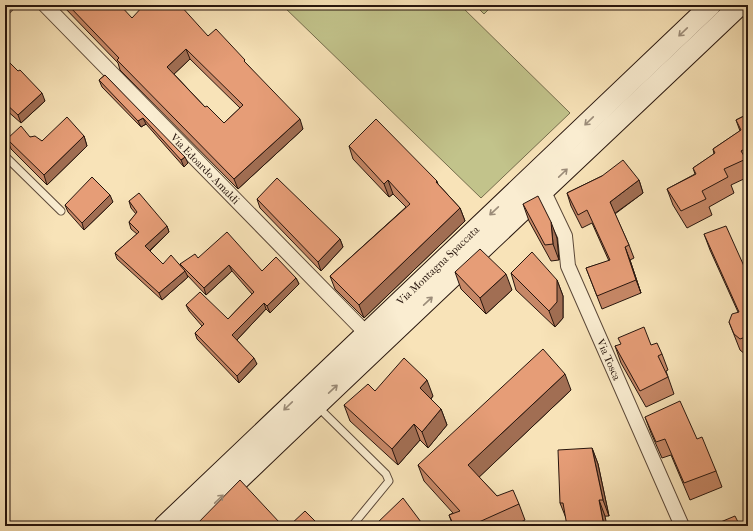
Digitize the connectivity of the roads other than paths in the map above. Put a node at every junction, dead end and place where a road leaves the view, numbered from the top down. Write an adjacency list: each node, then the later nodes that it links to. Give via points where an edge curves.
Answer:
1 (8, 5): 5 (street)
2 (45, 5): 9 (street, Via Edoardo Amaldi)
3 (711, 5): 9 (main road, Via Montagna Spaccata, one-way to 9)
4 (740, 5): 7 (main road, Via Montagna Spaccata, one-way to 4)
5 (5, 7)
6 (5, 156): 8 (lane)
7 (544, 192): 10 (main road, Via Montagna Spaccata, one-way to 7); 14 (street, Via Tosca, via 565,236 568,266)
8 (60, 211)
9 (366, 333): 11 (main road, Via Montagna Spaccata, one-way to 11)
10 (316, 405): 12 (main road, Via Montagna Spaccata, one-way to 10); 13 (lane, via 386,474 389,482)
11 (164, 526)
12 (191, 526)
13 (352, 526)
14 (682, 526)

